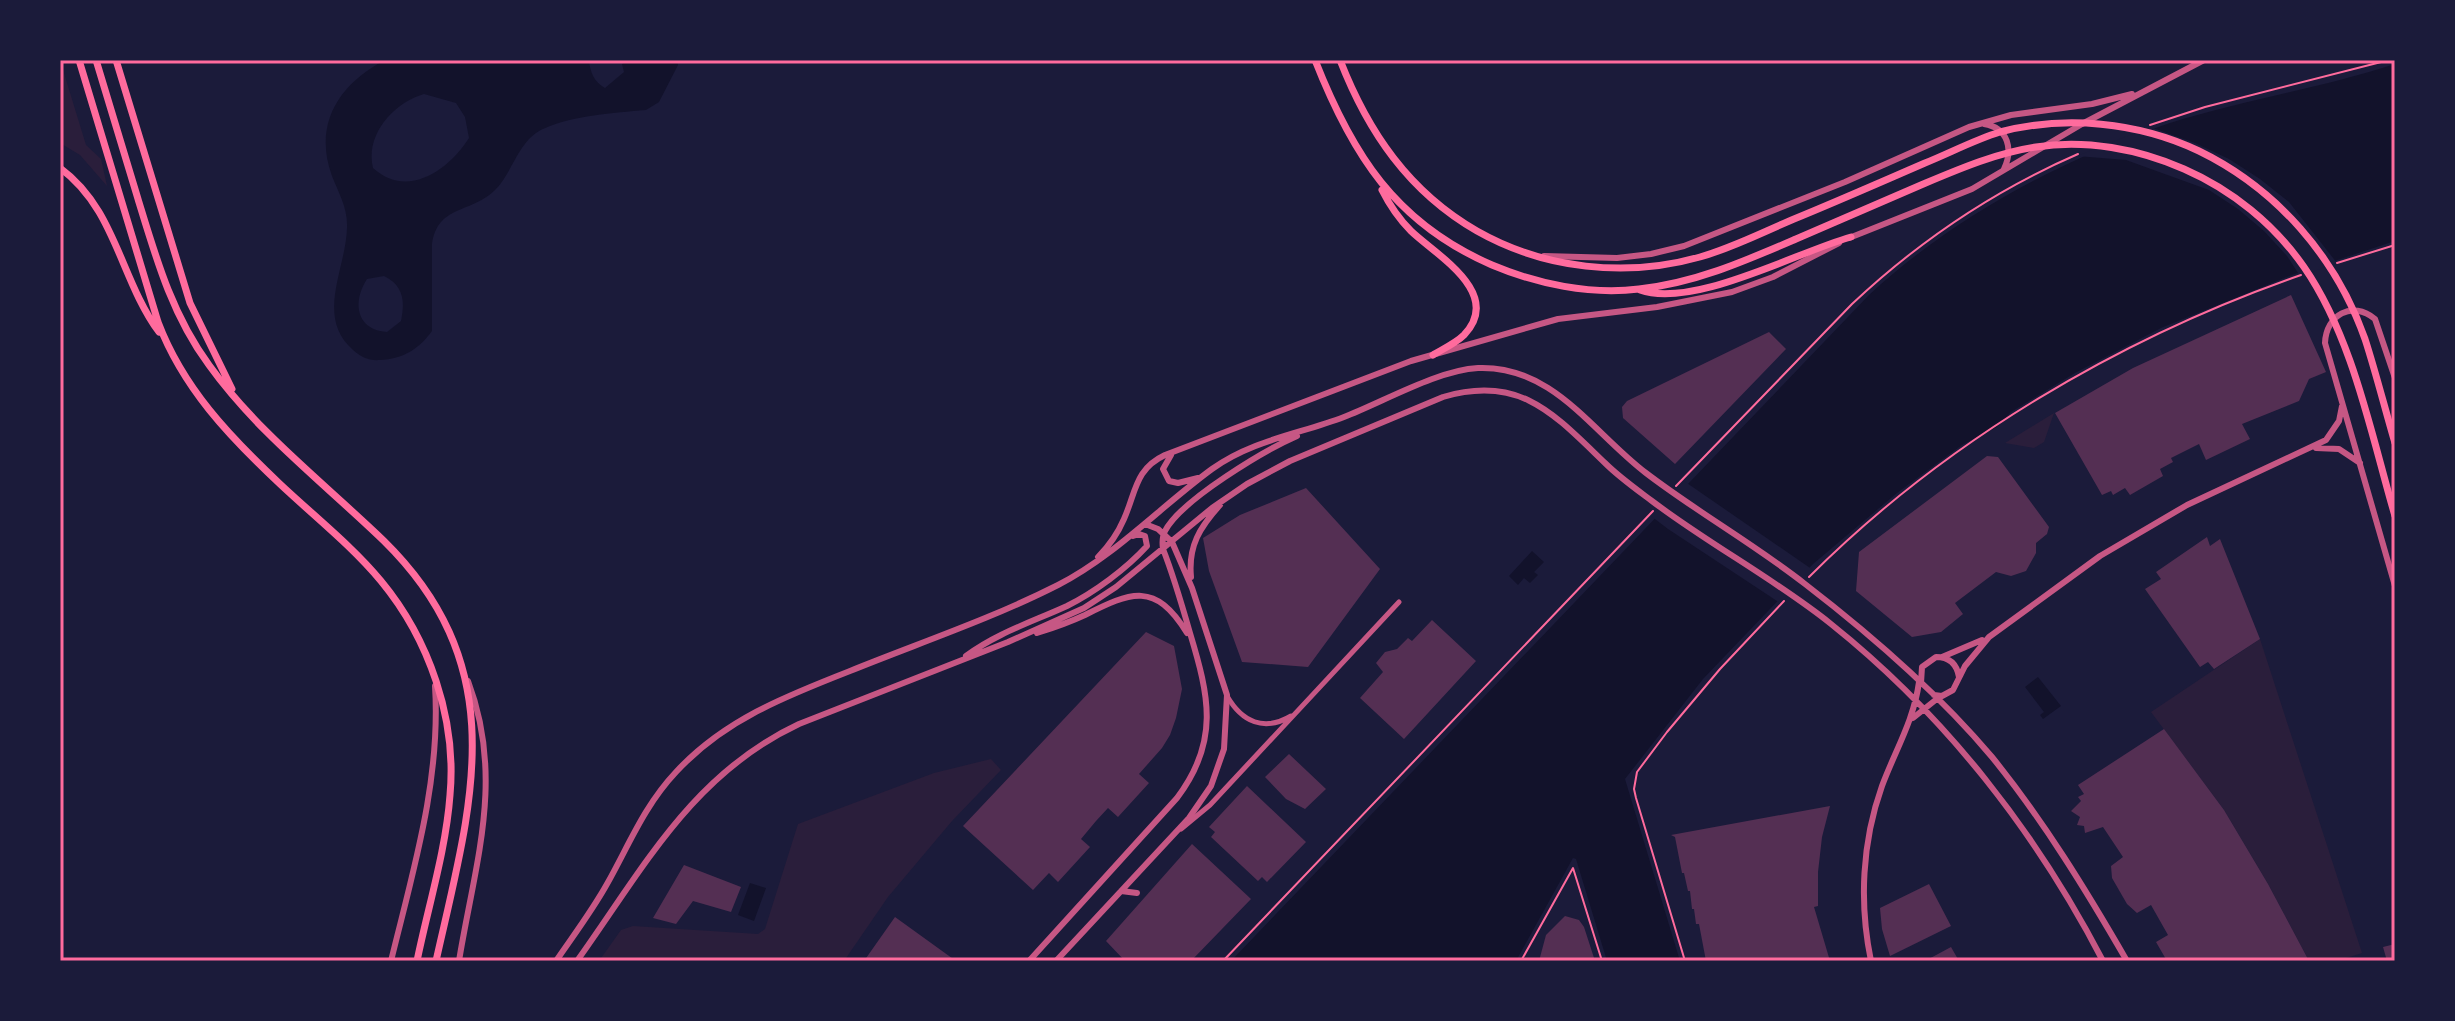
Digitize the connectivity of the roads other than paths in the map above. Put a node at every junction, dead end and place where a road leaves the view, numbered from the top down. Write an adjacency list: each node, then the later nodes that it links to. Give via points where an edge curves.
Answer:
1 (79, 60): 15 (main road)
2 (96, 60): 18 (main road, via 171,299 201,353)
3 (116, 60): 18 (main road, via 190,303)
4 (1315, 60): 11 (main road, via 1341,122)
5 (1340, 60): 13 (main road, via 1362,112 1406,175 1465,224)
6 (2204, 60): 7 (street)
7 (2147, 89): 8 (street); 10 (street)
8 (1979, 124): 10 (street, via 2003,133 2010,157); 13 (street, via 1684,246 1617,258)
9 (60, 168): 15 (main road, via 104,217 139,297)
10 (2004, 169): 12 (street, via 1961,194)
11 (1378, 181): 14 (main road, via 1427,227 1502,269 1565,286); 16 (main road, via 1402,221 1458,271 1473,294 1475,313 1466,333)
12 (1851, 237): 14 (main road, via 1718,284 1667,294); 16 (street, via 1732,292 1558,319)
13 (1534, 256): 21 (main road, via 1610,268 1686,261 1966,145 2020,128 2085,123 2150,133 2211,157 2248,180 2297,224 2335,277 2364,338)
14 (1638, 289): 27 (main road, via 1721,270 1972,164 2038,146 2080,145 2141,154 2198,175 2250,209 2287,245 2317,287 2345,346)
15 (165, 340): 44 (main road, via 197,396 225,431 385,586 412,626)
16 (1433, 355): 23 (street)
17 (2395, 378): 19 (street, via 2375,319 2363,311 2344,311 2329,324 2325,343)
18 (239, 402): 42 (main road, via 403,562 443,622)
19 (2342, 406): 22 (street, via 2336,428); 24 (street)
20 (1307, 431): 25 (street, via 1251,447); 29 (street, via 1214,485); 63 (street, via 1447,375 1478,368 1533,379 1565,398 1643,471 1834,607 1955,718 1992,757 2042,825)
21 (2395, 443)
22 (2312, 448): 24 (street, via 2339,449); 37 (street, via 2157,521 2076,572)
23 (1173, 453): 25 (street, via 1163,469 1169,481); 33 (street, via 1140,475 1121,526)
24 (2362, 464): 34 (street)
25 (1201, 477): 28 (street)
26 (1231, 494): 31 (street); 35 (street, via 1196,537); 62 (street, via 1290,461 1443,397 1466,391 1509,392 1530,399 1617,474 1774,582 1886,673 1978,770 2042,857)
27 (2395, 516)
28 (1145, 524): 29 (street); 30 (street)
29 (1164, 533): 31 (street); 32 (street)
30 (1125, 540): 33 (street); 41 (street, via 1142,534 1148,543 1089,593 1000,634)
31 (1172, 542): 32 (street); 35 (street)
32 (1163, 549): 38 (street, via 1095,602); 39 (street)
33 (1087, 568): 57 (street, via 1026,600 771,703 711,740 647,808 602,893)
34 (2395, 586)
35 (1192, 588): 46 (street)
36 (1399, 602): 48 (street)
37 (1989, 637): 40 (street); 43 (street)
38 (1008, 642): 39 (street, via 1133,595 1171,611); 41 (street)
39 (1193, 643): 59 (street, via 1208,709 1206,737 1193,775)
40 (1942, 657): 43 (street, via 1954,664); 45 (street, via 1926,662)
41 (956, 662): 58 (street, via 799,724 735,761 683,813)
42 (462, 667): 55 (main road, via 472,732 471,797); 56 (street, via 480,716 487,789 483,838)
43 (1959, 677): 47 (street, via 1953,690)
44 (434, 678): 53 (street, via 430,793); 54 (main road, via 449,737 450,798)
45 (1920, 678): 47 (street, via 1927,692); 49 (street)
46 (1227, 695): 48 (street, via 1240,714 1257,723 1276,723); 50 (street, via 1227,730 1218,768 1201,802)
47 (1942, 696): 49 (street)
48 (1299, 712): 50 (street, via 1210,805)
49 (1911, 721): 61 (street, via 1881,790 1867,848 1864,905)
50 (1176, 832): 51 (street)
51 (1121, 891): 52 (street); 60 (street)
52 (1137, 893)
53 (391, 961)
54 (417, 961)
55 (436, 961)
56 (458, 961)
57 (556, 961)
58 (577, 961)
59 (1029, 961)
60 (1056, 961)
61 (1871, 961)
62 (2103, 961)
63 (2127, 961)

